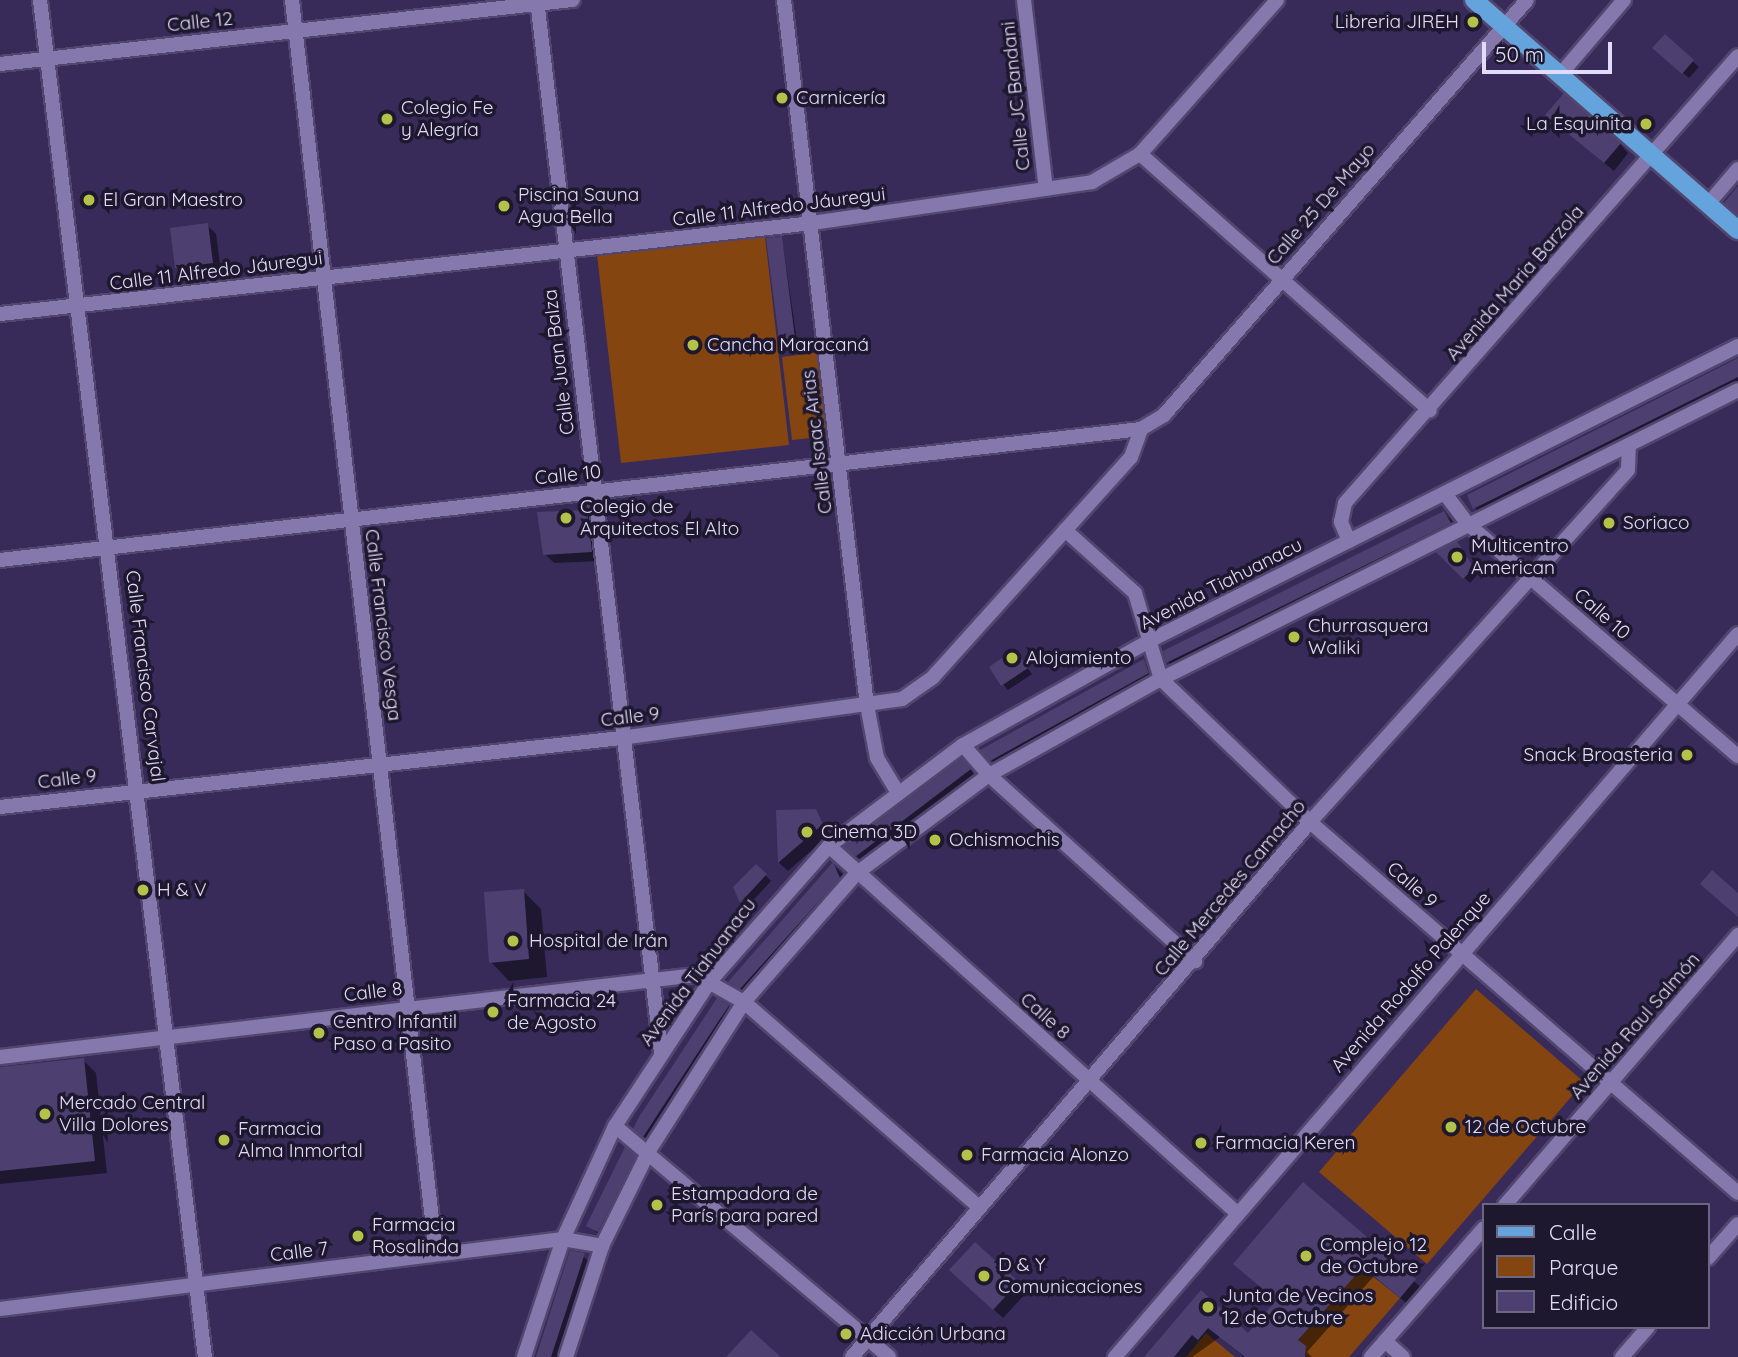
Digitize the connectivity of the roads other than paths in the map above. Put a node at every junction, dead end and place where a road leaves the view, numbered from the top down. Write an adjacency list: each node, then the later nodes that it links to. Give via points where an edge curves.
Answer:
1 (40, 0): 14 (street, Calle Francisco Carvajal)
2 (292, 0): 12 (street, Calle Francisco Vesga)
3 (572, 0): 10 (street, Calle 12)
4 (784, 0): 22 (street, Calle Isaac Arias)
5 (1024, 0): 20 (street, Calle JC Bandani)
6 (1277, 0): 17 (street, Calle 11 Alfredo Jáuregui)
7 (1474, 0): 11 (main road)
8 (1527, 0): 11 (street, Calle 25 De Mayo)
9 (1624, 0): 16 (street)
10 (537, 2): 12 (street, Calle 12); 24 (street, Calle Juan Balza)
11 (1501, 26): 16 (main road); 26 (street, Calle 25 De Mayo)
12 (296, 31): 14 (street, Calle 12); 25 (street, Calle Francisco Vesga)
13 (1738, 56): 18 (street, Avenida Maria Barzola)
14 (46, 59): 15 (street, Calle 12); 27 (street, Calle Francisco Carvajal)
15 (0, 64)
16 (1559, 76): 18 (main road)
17 (1140, 154): 20 (street, Calle 11 Alfredo Jáuregui, via 1092,182); 26 (street)
18 (1650, 156): 21 (main road); 31 (street, Avenida Maria Barzola)
19 (1738, 169): 21 (street)
20 (1046, 188): 22 (street, Calle 11 Alfredo Jáuregui)
21 (1708, 204): 23 (main road)
22 (811, 223): 24 (street, Calle 11 Alfredo Jáuregui); 34 (street, Calle Isaac Arias)
23 (1738, 230)
24 (565, 252): 25 (street, Calle 11 Alfredo Jáuregui); 35 (street, Calle Juan Balza)
25 (324, 278): 27 (street, Calle 11 Alfredo Jáuregui); 37 (street, Calle Francisco Vesga)
26 (1282, 278): 31 (street); 32 (street, Calle 25 De Mayo, via 1164,415)
27 (78, 306): 28 (street, Calle 11 Alfredo Jáuregui); 41 (street, Calle Francisco Carvajal)
28 (0, 314)
29 (1738, 346): 36 (street, Avenida Tiahuanacu)
30 (1738, 390): 33 (street)
31 (1430, 411): 40 (street, Avenida Maria Barzola, via 1345,503 1341,522)
32 (1141, 429): 34 (street, Calle 10); 39 (street, Calle 9, via 1131,457)
33 (1629, 445): 38 (street); 43 (street, Calle Mercedes Camacho, via 1629,470)
34 (839, 462): 35 (street, Calle 10); 48 (street, Calle Isaac Arias)
35 (593, 492): 37 (street, Calle 10); 49 (street, Calle Juan Balza)
36 (1446, 495): 38 (street, Calle 10); 40 (street, Avenida Tiahuanacu)
37 (350, 517): 41 (street, Calle 10); 52 (street, Calle Francisco Vesga)
38 (1468, 524): 43 (street, Calle 10); 46 (street)
39 (1065, 530): 45 (street, Calle 9, via 1135,593); 48 (street, Calle 9, via 916,692)
40 (1349, 541): 45 (street, Avenida Tiahuanacu)
41 (109, 547): 42 (street, Calle 10); 54 (street, Calle Francisco Carvajal)
42 (0, 560)
43 (1533, 580): 47 (street, Calle 10); 57 (street, Calle Mercedes Camacho)
44 (1738, 634): 47 (street, Avenida Rodolfo Palenque)
45 (1147, 642): 46 (street, Calle 9); 50 (street, Avenida Tiahuanacu)
46 (1161, 679): 53 (street); 57 (street, Calle 9)
47 (1677, 704): 51 (street, Calle 10); 61 (street, Avenida Rodolfo Palenque)
48 (867, 705): 49 (street, Calle 9); 55 (street, Calle Isaac Arias, via 877,758)
49 (621, 738): 52 (street, Calle 9); 63 (street, Calle Juan Balza)
50 (963, 744): 53 (street); 55 (street, Avenida Tiahuanacu)
51 (1738, 756)
52 (382, 765): 54 (street, Calle 9); 66 (street, Calle Francisco Vesga)
53 (989, 775): 59 (street); 62 (street)
54 (139, 790): 56 (street, Calle 9); 67 (street, Calle Francisco Carvajal)
55 (896, 790): 58 (street, Avenida Tiahuanacu)
56 (0, 807)
57 (1310, 822): 61 (street, Calle 9); 62 (street, Calle Mercedes Camacho)
58 (829, 846): 59 (street, Calle 8); 64 (street, Avenida Tiahuanacu)
59 (857, 873): 65 (street); 70 (street, Calle 8)
60 (1738, 935): 71 (street, Avenida Raul Salmón)
61 (1462, 953): 71 (street, Calle 9); 77 (street, Avenida Rodolfo Palenque)
62 (1195, 961): 70 (street, Calle Mercedes Camacho)
63 (655, 979): 64 (street, Calle 8); 66 (street, Calle 8); 68 (street, Calle Juan Balza)
64 (711, 980): 65 (street); 68 (street, Avenida Tiahuanacu)
65 (744, 1002): 73 (street); 76 (street)
66 (409, 1007): 67 (street, Calle 8); 82 (street, Calle Francisco Vesga)
67 (167, 1038): 69 (street, Calle 8); 84 (street, Calle Francisco Carvajal)
68 (661, 1053): 72 (street, Avenida Tiahuanacu)
69 (0, 1056)
70 (1090, 1082): 76 (street, Calle Mercedes Camacho); 77 (street, Calle 8)
71 (1612, 1084): 74 (street, Calle 9); 75 (street, Avenida Raul Salmón)
72 (615, 1126): 73 (street); 80 (street, Avenida Tiahuanacu)
73 (650, 1149): 81 (street); 87 (street)
74 (1738, 1193)
75 (1507, 1203)
76 (979, 1208): 87 (street, Calle Mercedes Camacho)
77 (1237, 1213): 94 (street, Avenida Rodolfo Palenque)
78 (1738, 1224): 83 (street)
79 (1482, 1230): 88 (street)
80 (563, 1239): 81 (street, Calle 7); 82 (street, Calle 7); 90 (street, Avenida Tiahuanacu)
81 (602, 1247): 91 (street)
82 (436, 1255): 84 (street, Calle 7)
83 (1710, 1256)
84 (196, 1284): 85 (street, Calle 7); 89 (street, Calle Francisco Carvajal)
85 (0, 1309)
86 (1646, 1329): 97 (street)
87 (868, 1339): 92 (street, Calle Mercedes Camacho); 93 (street)
88 (1385, 1341): 95 (street); 96 (street)
89 (205, 1357)
90 (524, 1357)
91 (566, 1357)
92 (852, 1357)
93 (889, 1357)
94 (1115, 1357)
95 (1371, 1357)
96 (1403, 1357)
97 (1622, 1357)

